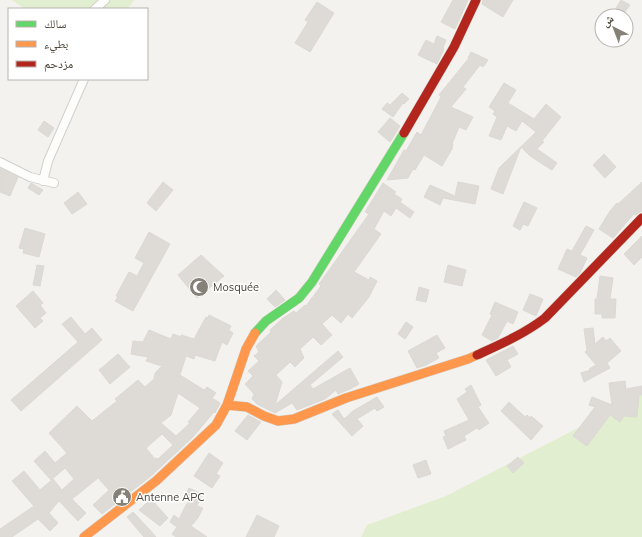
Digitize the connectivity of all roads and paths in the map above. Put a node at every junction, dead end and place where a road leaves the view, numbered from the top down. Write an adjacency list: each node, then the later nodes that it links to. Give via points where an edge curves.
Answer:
1 (105, 0): 3 (street)
2 (476, 0): 9 (street, via 454,47 420,107 312,282 299,298 256,331 246,349)
3 (96, 8)
4 (84, 80): 6 (street, via 48,162)
5 (0, 162): 6 (street, via 30,177)
6 (43, 180): 7 (street)
7 (54, 184)
8 (642, 218): 9 (street, via 544,318 506,342 468,359 346,398 294,419 278,421 247,407)
9 (227, 406): 10 (street, via 216,425 172,467)
10 (84, 537)

